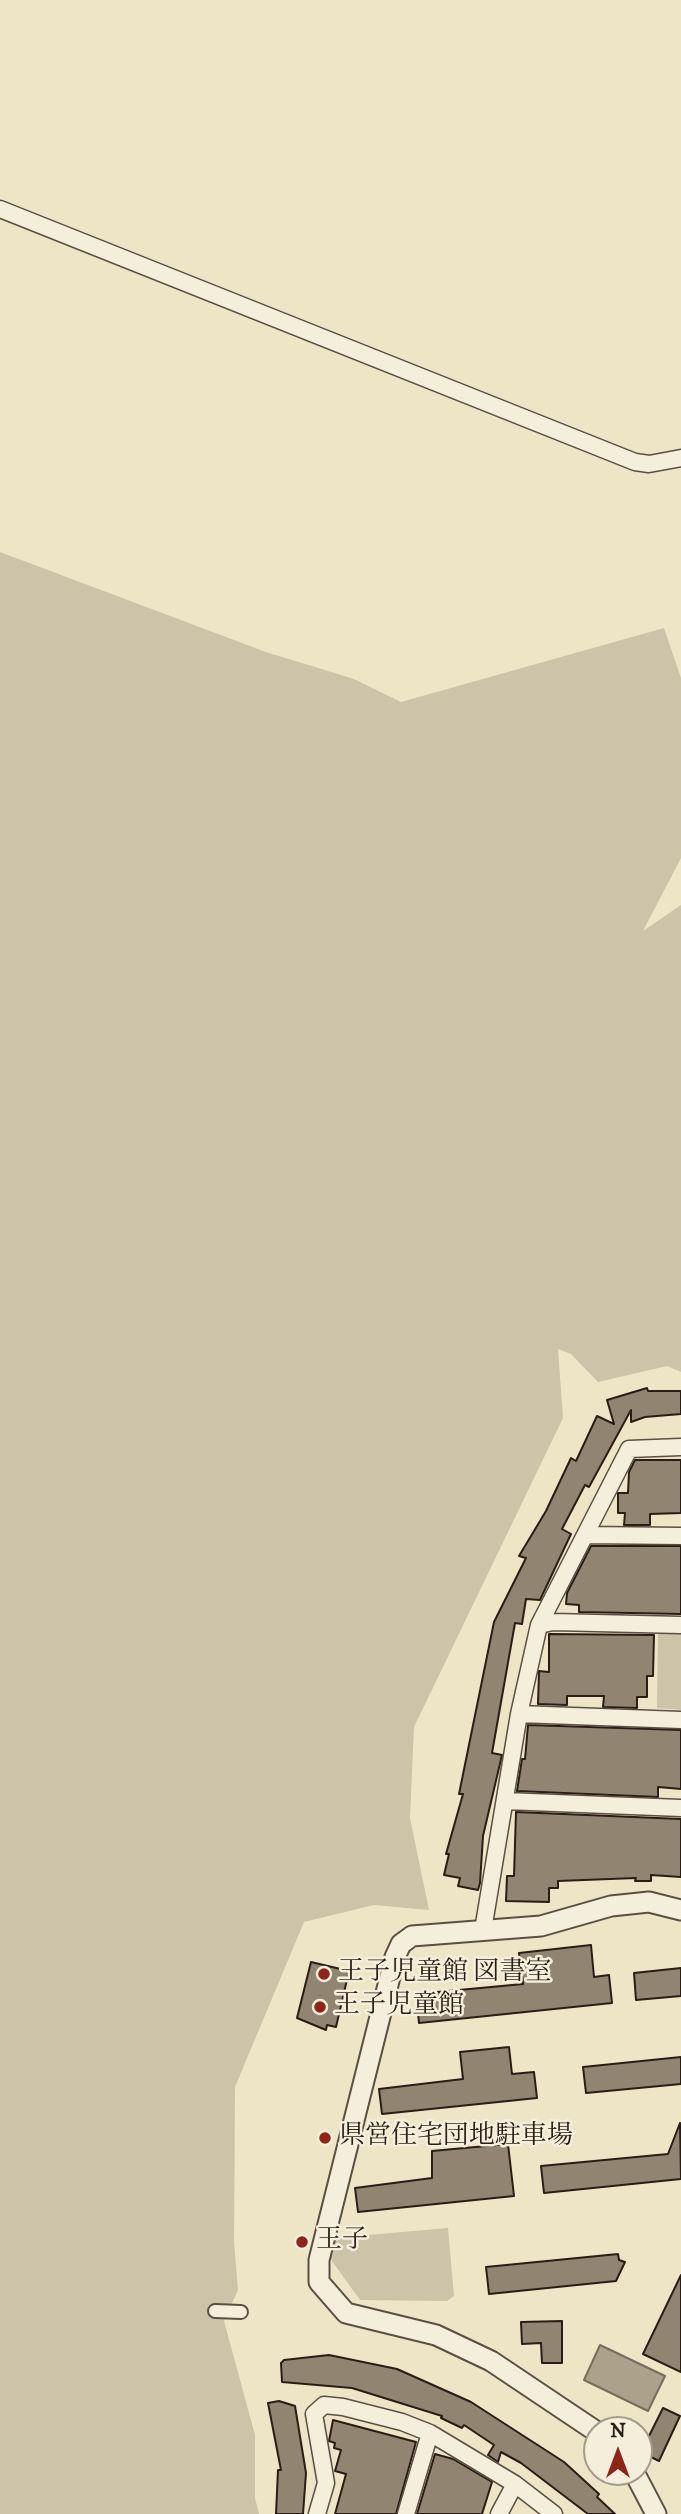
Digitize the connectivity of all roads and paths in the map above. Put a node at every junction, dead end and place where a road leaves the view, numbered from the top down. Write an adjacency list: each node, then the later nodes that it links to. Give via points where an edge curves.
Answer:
1 (0, 209): 2 (street, via 635,462)
2 (681, 458)
3 (681, 1447): 4 (street, via 629,1449)
4 (586, 1535): 5 (street); 6 (street)
5 (681, 1536)
6 (538, 1625): 7 (street); 8 (street)
7 (681, 1625)
8 (519, 1714): 9 (street); 10 (street)
9 (681, 1720)
10 (505, 1801): 11 (street); 13 (street)
11 (681, 1808)
12 (681, 1910): 13 (street, via 649,1902 541,1926)
13 (483, 1930): 16 (street, via 412,1936 398,1951 319,2260 319,2282 346,2313 426,2332 480,2356)
14 (215, 2311): 15 (street)
15 (241, 2312)
16 (583, 2423)
17 (430, 2434): 18 (street); 20 (street, via 402,2422 324,2405 314,2414 326,2483); 21 (street)
18 (515, 2484): 22 (street); 23 (street)
19 (641, 2486): 24 (street)
20 (317, 2514)
21 (406, 2514)
22 (499, 2514)
23 (554, 2514)
24 (656, 2514)

